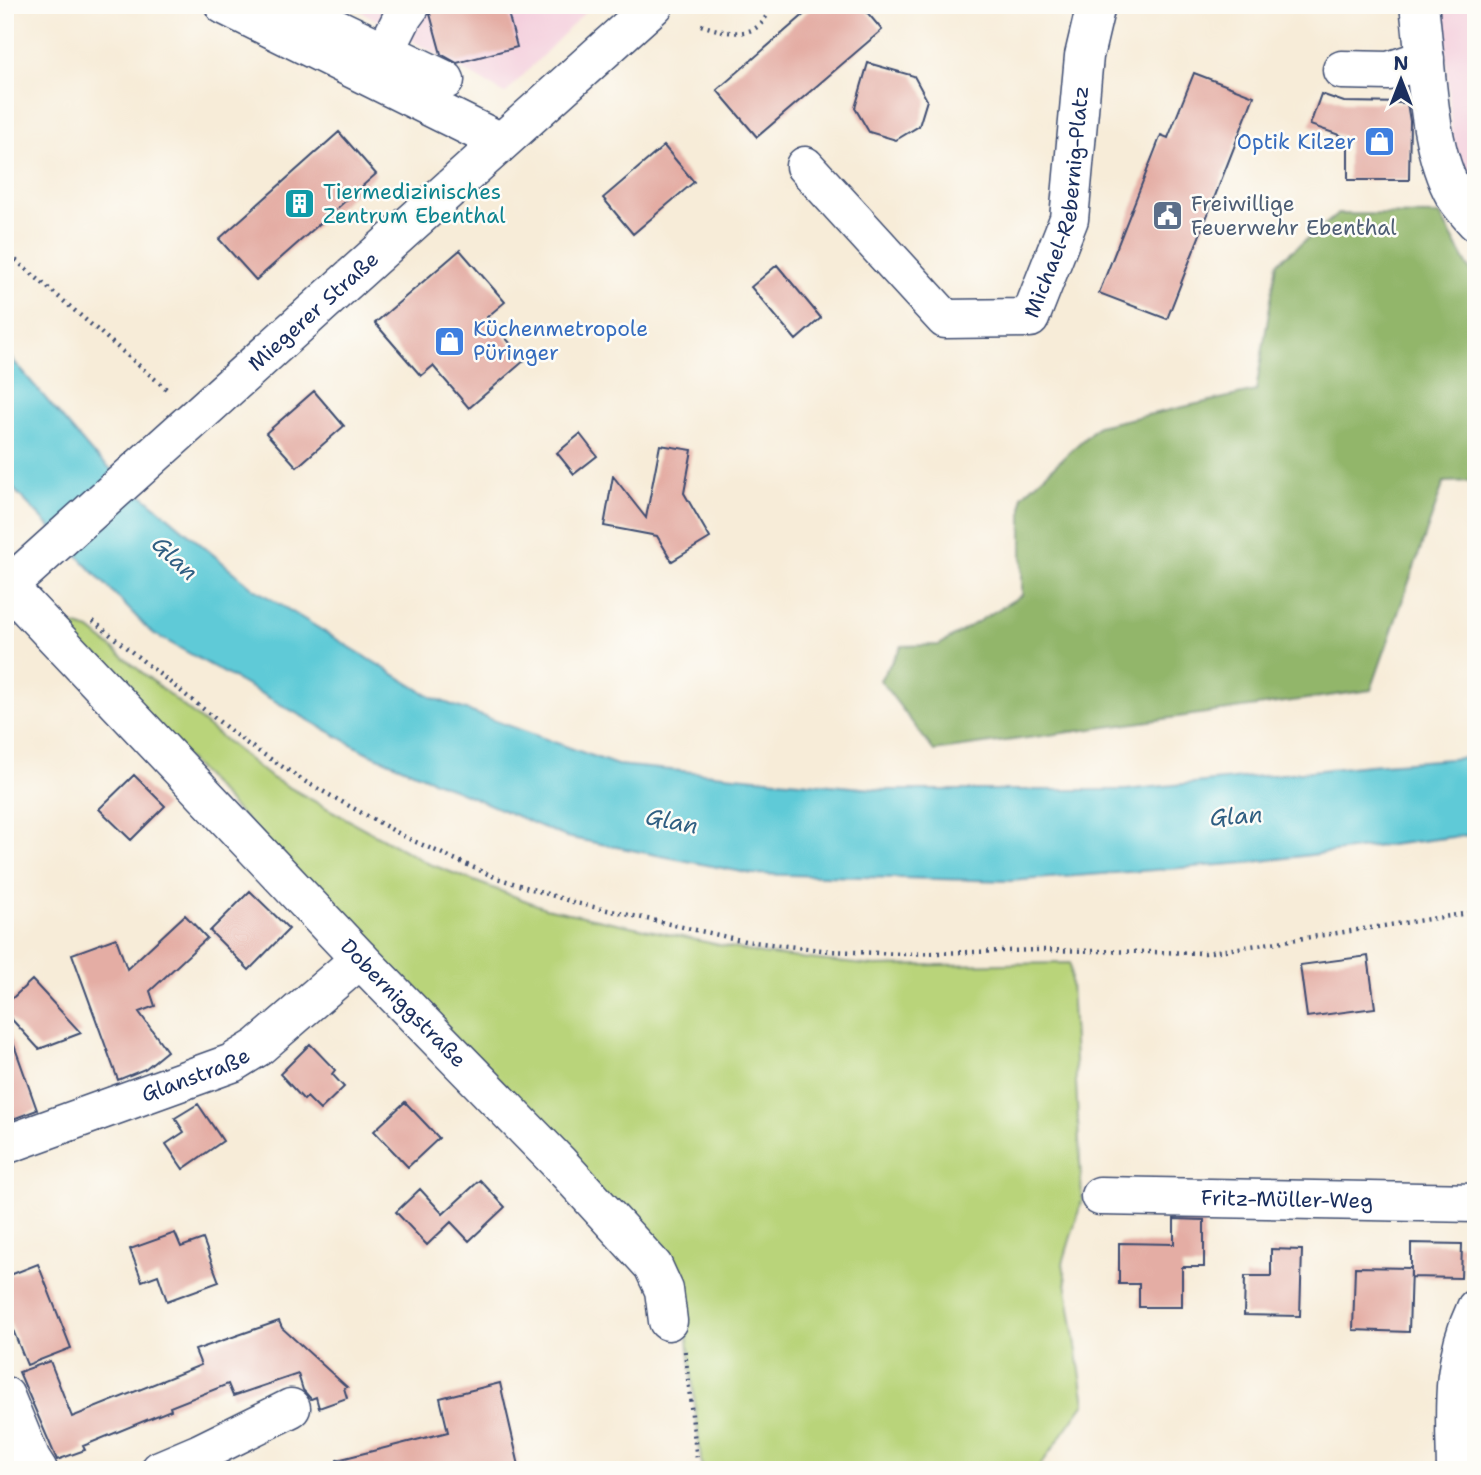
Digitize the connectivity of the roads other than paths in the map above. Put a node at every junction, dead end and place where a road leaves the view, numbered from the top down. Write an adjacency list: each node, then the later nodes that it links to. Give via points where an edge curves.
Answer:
1 (224, 5): 11 (street)
2 (288, 5): 7 (street)
3 (411, 5): 7 (street)
4 (654, 5): 11 (street, Miegerer Straße)
5 (1096, 5): 12 (street, Michael-Rebernig-Platz, via 1084,56 1069,219 1030,318 945,319)
6 (1419, 5): 8 (street)
7 (385, 52): 10 (street)
8 (1425, 59): 9 (street, via 1390,71); 13 (street, via 1435,141 1444,171 1456,198)
9 (1342, 70)
10 (445, 80)
11 (501, 142): 14 (street, Miegerer Straße)
12 (805, 166)
13 (1476, 222)
14 (10, 584): 15 (street, Doberniggstraße)
15 (360, 959): 16 (street, Glanstraße, via 258,1047 232,1063); 20 (street, Doberniggstraße, via 653,1266 664,1290)
16 (5, 1144)
17 (1100, 1196): 18 (street, Fritz-Müller-Weg)
18 (1476, 1203)
19 (1476, 1308): 25 (street, via 1457,1360)
20 (668, 1321)
21 (5, 1396): 23 (street)
22 (290, 1408): 24 (street)
23 (38, 1470)
24 (160, 1470)
25 (1456, 1470)

